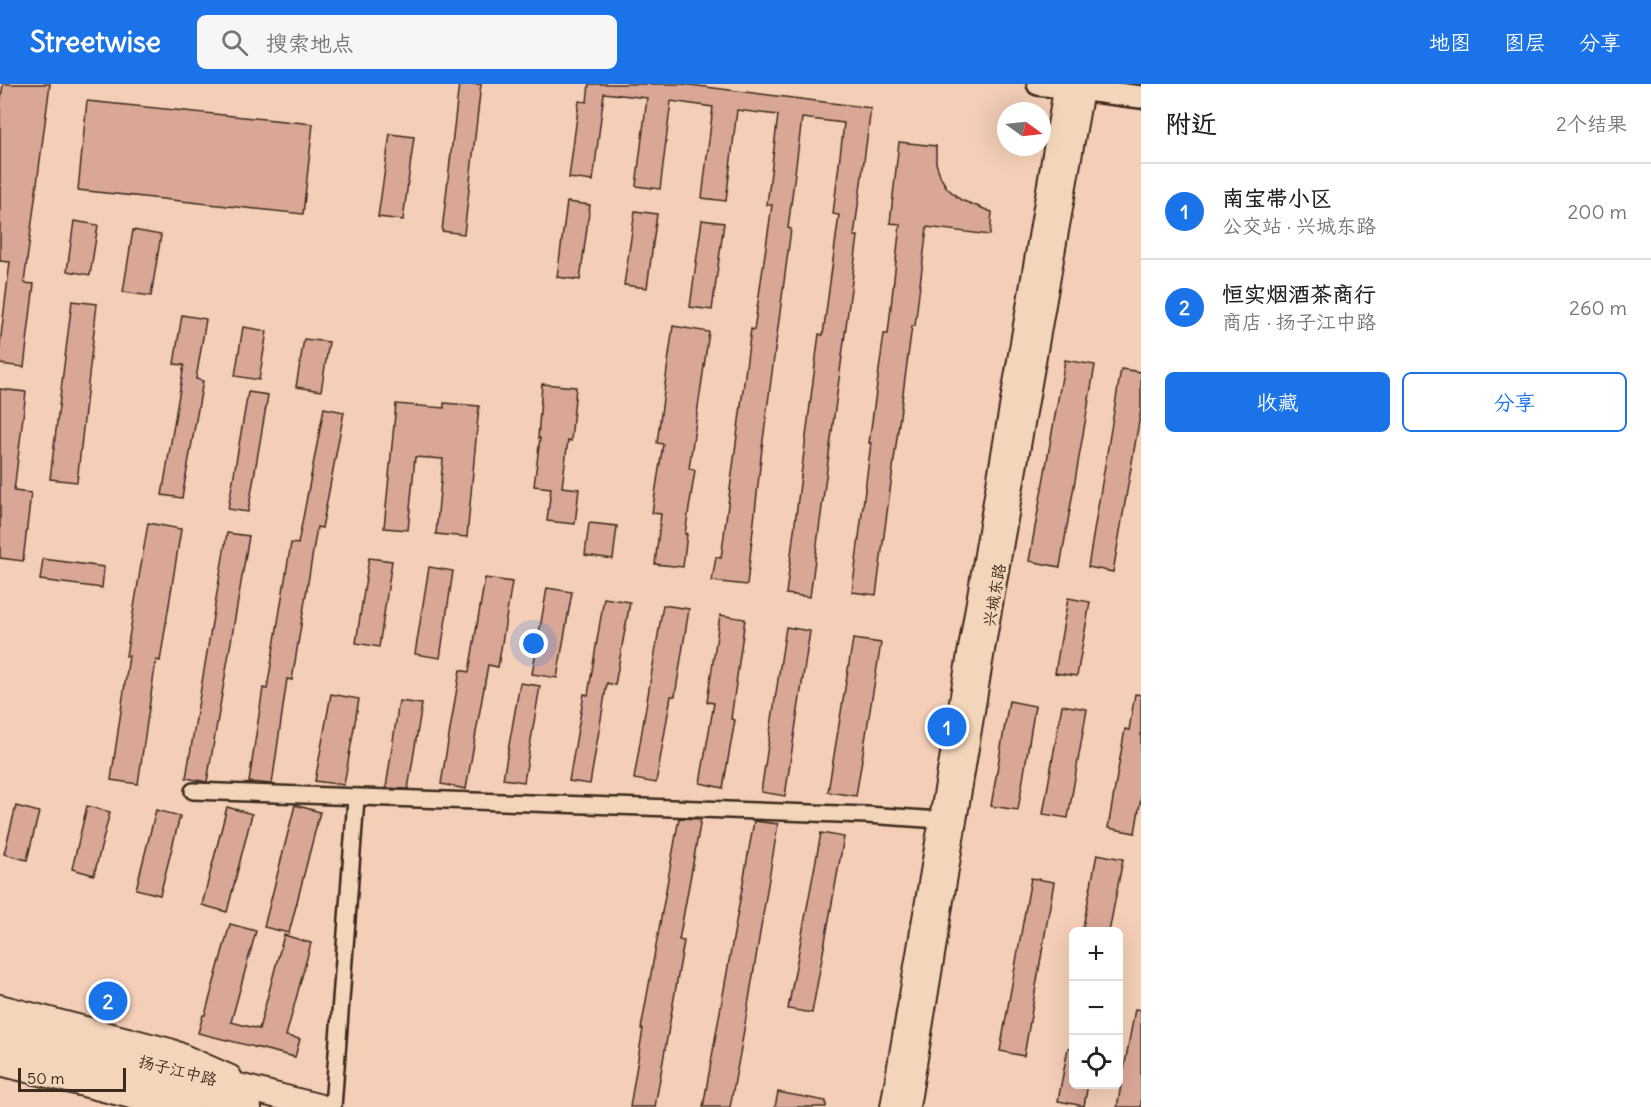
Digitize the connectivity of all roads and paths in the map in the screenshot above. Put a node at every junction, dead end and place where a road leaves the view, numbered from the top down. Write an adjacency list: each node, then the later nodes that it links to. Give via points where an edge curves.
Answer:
1 (1038, 84): 2 (main road)
2 (1074, 86): 3 (main road); 6 (street, 兴城东路); 16 (street, 兴城东路)
3 (1141, 96)
4 (193, 791): 5 (street)
5 (356, 799): 6 (street); 14 (street)
6 (940, 820): 15 (street, 兴城东路)
7 (0, 1005): 11 (street, via 170,1049)
8 (0, 1025): 11 (main road, 扬子江中路)
9 (0, 1046): 11 (main road, 扬子江中路)
10 (0, 1065): 12 (street, via 163,1106)
11 (256, 1099): 13 (main road, 扬子江中路)
12 (191, 1107)
13 (321, 1107)
14 (333, 1107)
15 (891, 1107)
16 (909, 1107)

